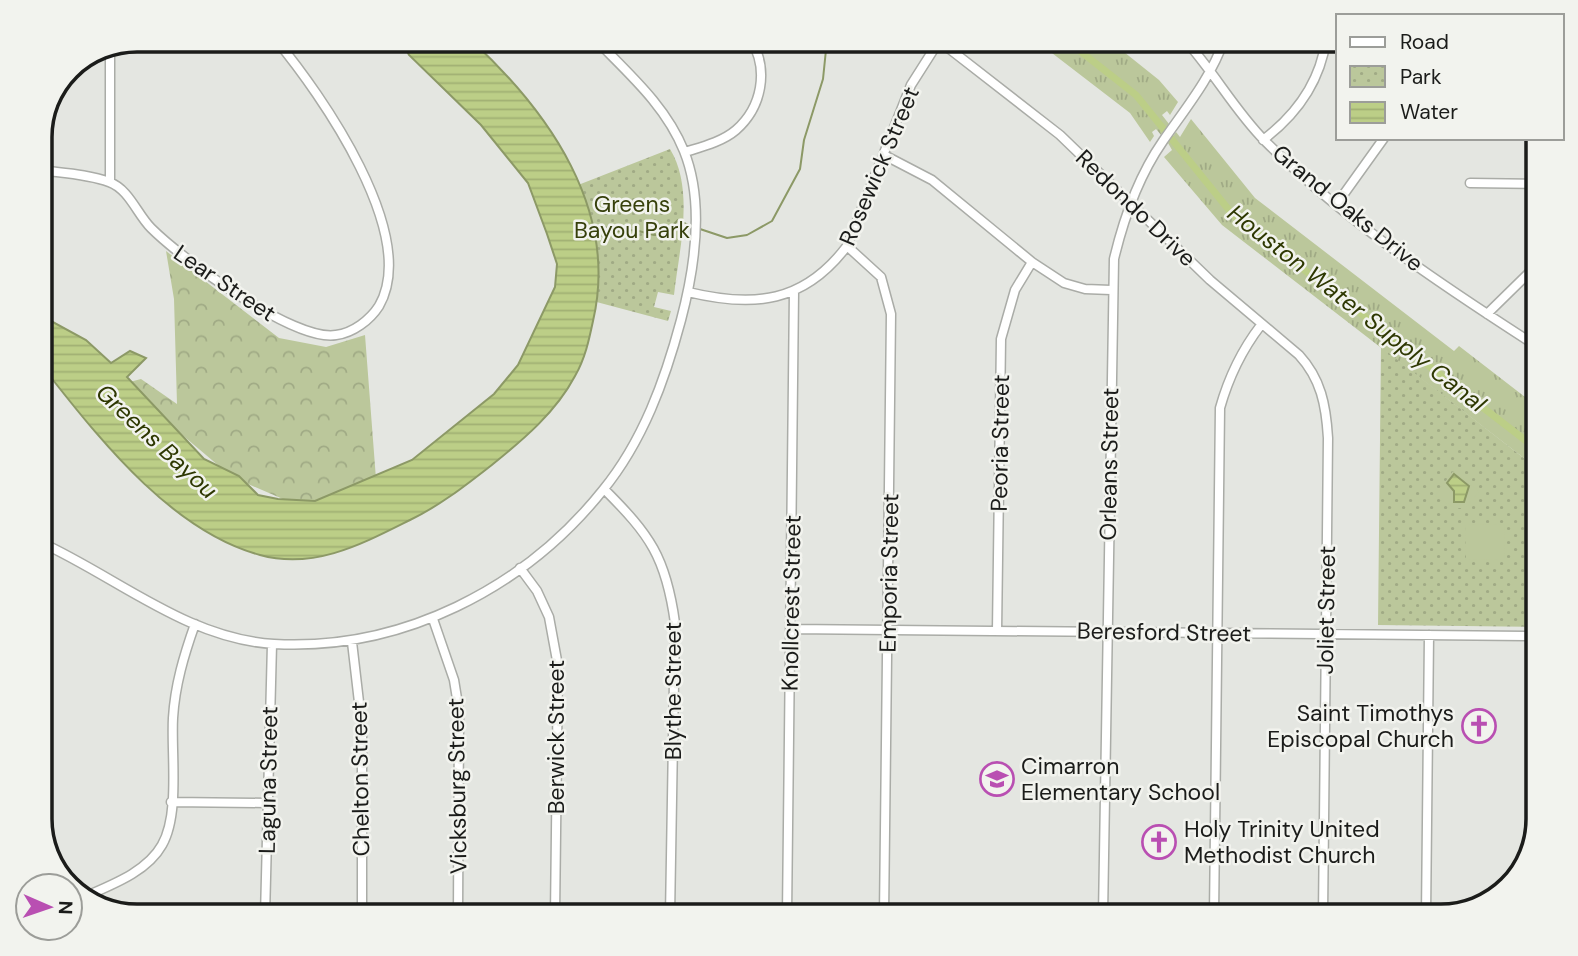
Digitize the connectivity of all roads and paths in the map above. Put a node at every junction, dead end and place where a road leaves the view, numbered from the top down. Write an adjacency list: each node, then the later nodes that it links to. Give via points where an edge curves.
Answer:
1 (285, 52): 16 (street, Lear Street, via 350,145 370,191 390,262 385,296 360,326 337,335 313,335 290,327 171,248)
2 (608, 52): 13 (street, via 652,97)
3 (757, 52): 13 (street, via 762,77 750,115 734,132)
4 (931, 52): 14 (street, Rosewick Street, via 911,85)
5 (952, 52): 19 (street, Redondo Drive, via 1060,135)
6 (1195, 52): 10 (street, Grand Oaks Drive)
7 (1219, 52): 10 (street, Orleans Street)
8 (1322, 52): 11 (street, via 1312,85 1297,110)
9 (110, 57): 16 (street)
10 (1210, 71): 11 (street, Grand Oaks Drive); 19 (street, Orleans Street, via 1163,140)
11 (1263, 140): 20 (street, Grand Oaks Drive)
12 (1383, 140): 20 (street)
13 (685, 152): 26 (street, via 696,218)
14 (884, 155): 21 (street, Rosewick Street); 22 (street, via 933,180)
15 (53, 172): 16 (street)
16 (110, 182)
17 (1470, 183): 18 (street)
18 (1525, 184)
19 (1131, 201): 24 (street, Orleans Street, via 1114,259); 28 (street, Redondo Drive)
20 (1336, 205): 27 (street, Grand Oaks Drive)
21 (847, 246): 25 (street, Rosewick Street, via 830,268); 37 (street, Emporia Street, via 881,277 891,314)
22 (1032, 262): 24 (street, via 1064,283); 38 (street, Peoria Street, via 1015,290 1001,339)
23 (1525, 277): 27 (street)
24 (1111, 290): 39 (street, Orleans Street)
25 (794, 291): 26 (street, Rosewick Street, via 753,302 727,302); 36 (street, Knollcrest Street)
26 (688, 292): 31 (street, via 664,380 633,445)
27 (1487, 314): 29 (street, Grand Oaks Drive)
28 (1261, 324): 30 (street, Redondo Drive, via 1304,361); 40 (street, via 1242,350 1220,408)
29 (1525, 339)
30 (1321, 389): 41 (street, Joliet Street, via 1328,438)
31 (604, 489): 33 (street); 53 (street, Blythe Street, via 644,530 670,587 675,623)
32 (53, 549): 35 (street)
33 (520, 568): 34 (street); 52 (street, Berwick Street, via 537,591 555,641 558,666)
34 (433, 619): 44 (street); 51 (street, Vicksburg Street, via 454,680 459,711)
35 (195, 624): 45 (street); 46 (street, via 181,664 173,716)
36 (791, 629): 37 (street, Beresford Street); 54 (street, Knollcrest Street)
37 (888, 630): 38 (street, Beresford Street); 55 (street, Emporia Street)
38 (997, 631): 39 (street, Beresford Street)
39 (1107, 632): 40 (street, Beresford Street); 56 (street, Orleans Street)
40 (1217, 633): 41 (street, Beresford Street); 57 (street)
41 (1325, 634): 42 (street, Beresford Street); 58 (street, Joliet Street)
42 (1429, 635): 43 (street, Beresford Street); 59 (street)
43 (1525, 636)
44 (352, 642): 45 (street); 50 (street, Chelton Street, via 362,728)
45 (272, 644): 47 (street, Laguna Street)
46 (171, 802): 47 (street); 48 (street, via 169,827 149,861)
47 (267, 803): 49 (street, Laguna Street)
48 (94, 891)
49 (265, 904)
50 (362, 904)
51 (458, 904)
52 (555, 904)
53 (670, 904)
54 (787, 904)
55 (884, 904)
56 (1103, 904)
57 (1214, 904)
58 (1323, 904)
59 (1426, 904)

